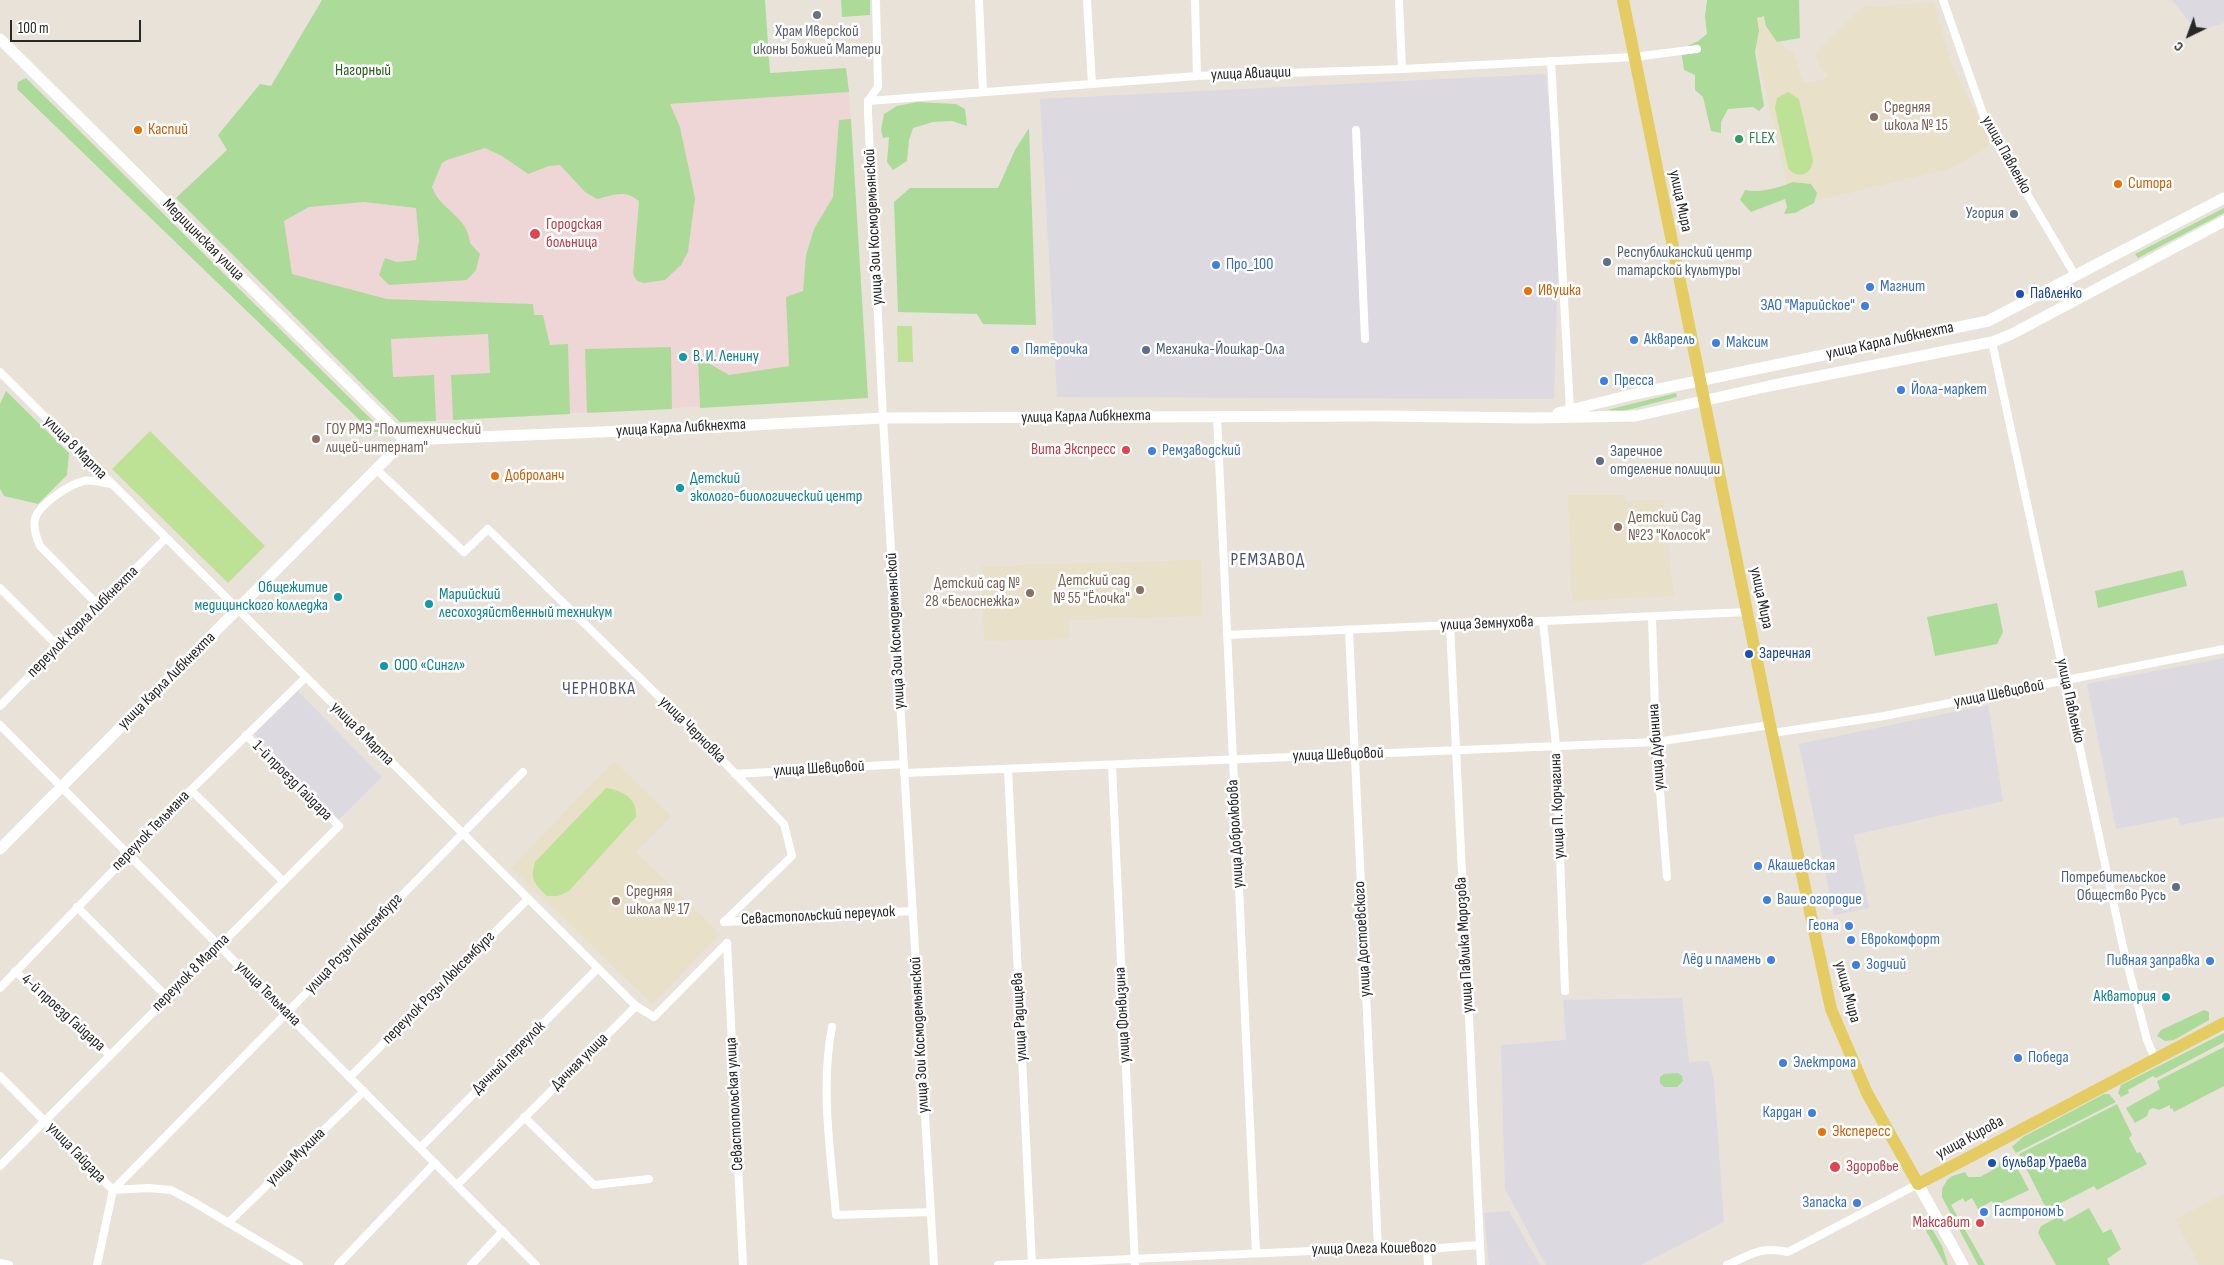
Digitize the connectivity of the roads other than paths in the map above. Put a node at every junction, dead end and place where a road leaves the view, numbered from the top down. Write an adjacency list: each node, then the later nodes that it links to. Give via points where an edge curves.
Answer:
1 (876, 0): 16 (street, улица Зои Космодемьянской, via 878,87)
2 (979, 0): 15 (street)
3 (1087, 0): 14 (street)
4 (1195, 0): 13 (street)
5 (1399, 0): 12 (street)
6 (1623, 0): 10 (main road, улица Мира)
7 (1944, 0): 20 (street, улица Павленко, via 1988,128)
8 (0, 39): 31 (main road, Медицинская улица)
9 (1697, 49): 10 (street, улица Авиации)
10 (1634, 57): 11 (street, улица Авиации); 25 (main road, улица Мира)
11 (1551, 60): 12 (street, улица Авиации); 27 (street)
12 (1402, 69): 13 (street, улица Авиации)
13 (1197, 76): 14 (street, улица Авиации)
14 (1092, 84): 15 (street, улица Авиации)
15 (983, 91): 16 (street, улица Авиации)
16 (868, 101): 29 (street, улица Зои Космодемьянской)
17 (1356, 130): 22 (street)
18 (2224, 198): 20 (main road, улица Карла Либкнехта)
19 (2224, 221): 21 (main road, улица Карла Либкнехта)
20 (2075, 275): 21 (main road); 25 (main road, улица Карла Либкнехта, via 1988,321)
21 (2086, 295): 23 (main road, улица Карла Либкнехта)
22 (1365, 339)
23 (1992, 342): 26 (main road, улица Карла Либкнехта); 47 (street, улица Павленко)
24 (0, 372): 33 (street, улица 8 Марта)
25 (1700, 382): 26 (main road, улица Мира); 27 (main road, улица Карла Либкнехта)
26 (1704, 401): 30 (main road, улица Карла Либкнехта, via 1636,416); 38 (main road, улица Мира)
27 (1570, 410): 30 (main road, улица Карла Либкнехта)
28 (1217, 416): 29 (main road, улица Карла Либкнехта); 30 (main road, улица Карла Либкнехта); 43 (street, улица Добролюбова)
29 (883, 418): 31 (main road, улица Карла Либкнехта); 57 (street, улица Зои Космодемьянской)
30 (1532, 418)
31 (405, 440): 32 (main road, улица Карла Либкнехта)
32 (376, 469): 37 (main road, улица Карла Либкнехта); 62 (street, улица Черновка, via 464,552 488,529)
33 (112, 484): 34 (street, улица 8 Марта); 36 (street, via 85,480 68,487 44,505 35,519 40,546)
34 (166, 538): 36 (street, переулок Карла Либкнехта); 37 (street, улица 8 Марта)
35 (0, 588): 44 (street)
36 (100, 606): 44 (street, переулок Карла Либкнехта)
37 (238, 610): 46 (street, улица 8 Марта); 63 (main road, улица Карла Либкнехта)
38 (1747, 612): 39 (street, улица Земнухова); 50 (main road, улица Мира)
39 (1652, 617): 40 (street, улица Земнухова); 52 (street, улица Дубинина)
40 (1543, 621): 41 (street, улица Земнухова); 53 (street, улица П. Корчагина)
41 (1450, 625): 42 (street, улица Земнухова); 54 (street, улица Павлика Морозова)
42 (1349, 630): 43 (street, улица Земнухова); 55 (street, улица Достоевского)
43 (1227, 635): 56 (street, улица Добролюбова)
44 (58, 647): 48 (street, переулок Карла Либкнехта)
45 (2224, 649): 47 (street, улица Шевцовой)
46 (306, 678): 51 (street, переулок Тельмана); 66 (street, улица 8 Марта)
47 (2066, 681): 50 (street, улица Шевцовой, via 1884,716); 87 (street, улица Павленко, via 2135,998 2146,1040)
48 (0, 706)
49 (0, 725): 63 (street, улица Тельмана)
50 (1772, 729): 52 (street, улица Шевцовой); 97 (main road, улица Мира, via 1831,1009 1867,1093)
51 (246, 735): 64 (street, переулок Тельмана); 65 (street, 1-й проезд Гайдара)
52 (1656, 742): 53 (street, улица Шевцовой); 69 (street, улица Дубинина)
53 (1556, 746): 54 (street, улица Шевцовой); 80 (street, улица П. Корчагина)
54 (1456, 750): 55 (street, улица Шевцовой); 103 (street, улица Павлика Морозова)
55 (1354, 754): 56 (street, улица Шевцовой); 104 (street, улица Достоевского)
56 (1233, 760): 58 (street, улица Шевцовой); 106 (street, улица Добролюбова)
57 (904, 764): 61 (street, улица Зои Космодемьянской); 62 (street, улица Шевцовой)
58 (1112, 765): 59 (street, улица Шевцовой); 108 (street, улица Фонвизина)
59 (1008, 769): 61 (street, улица Шевцовой); 110 (street, улица Радищева)
60 (523, 772): 66 (street, улица Розы Люксембург)
61 (904, 773): 73 (street, улица Зои Космодемьянской)
62 (735, 774): 74 (street, улица Черновка, via 784,824 792,856)
63 (62, 786): 67 (main road, улица Карла Либкнехта); 68 (street, улица Тельмана)
64 (191, 790): 68 (street, переулок Тельмана); 70 (street)
65 (339, 826): 70 (street, переулок 8 Марта)
66 (463, 834): 71 (street, улица 8 Марта); 83 (street, улица Розы Люксембург)
67 (0, 850)
68 (129, 854): 72 (street, переулок Тельмана); 76 (street, улица Тельмана)
69 (1667, 878)
70 (283, 881): 76 (street, переулок 8 Марта)
71 (528, 899): 77 (street, улица 8 Марта); 89 (street, переулок Розы Люксембург)
72 (77, 908): 78 (street, переулок Тельмана); 81 (street)
73 (913, 911): 74 (street, Севастопольский переулок); 100 (street, улица Зои Космодемьянской)
74 (724, 922)
75 (727, 943): 82 (street, улица 8 Марта, via 654,1017); 118 (street, Севастопольская улица)
76 (219, 945): 81 (street, переулок 8 Марта); 83 (street, улица Тельмана)
77 (598, 968): 82 (street, улица 8 Марта); 93 (street, Дачный переулок)
78 (16, 971): 79 (street, переулок Тельмана); 86 (street, 4-й проезд Гайдара)
79 (0, 988)
80 (1565, 991)
81 (167, 997): 86 (street, переулок 8 Марта)
82 (636, 1006): 91 (street, Дачная улица)
83 (287, 1013): 89 (street, улица Тельмана); 99 (street, улица Розы Люксембург)
84 (2224, 1023): 87 (main road, улица Кирова)
85 (832, 1027): 100 (street, via 827,1052 828,1120 836,1215)
86 (110, 1055): 92 (street, переулок 8 Марта)
87 (2155, 1059): 97 (main road, улица Кирова)
88 (0, 1076): 92 (street, улица Гайдара)
89 (350, 1077): 90 (street, улица Тельмана)
90 (364, 1091): 93 (street, улица Тельмана); 101 (street, улица Мухина)
91 (524, 1117): 96 (street, via 594,1184); 98 (street, Дачная улица)
92 (45, 1121): 95 (street, переулок 8 Марта); 99 (street, улица Гайдара)
93 (420, 1148): 94 (street, улица Тельмана)
94 (435, 1163): 98 (street, улица Тельмана); 115 (street)
95 (0, 1166)
96 (649, 1179)
97 (1918, 1184): 123 (street, улица Кирова, via 1788,1252 1772,1248); 124 (main road)
98 (457, 1185): 102 (street, улица Тельмана)
99 (113, 1190): 101 (street, улица Гайдара, via 171,1190); 113 (street)
100 (931, 1212): 119 (street, улица Зои Космодемьянской)
101 (228, 1223): 114 (street, улица Гайдара)
102 (503, 1231): 116 (street); 117 (street, улица Тельмана)
103 (1479, 1245): 105 (street, улица Олега Кошевого); 122 (street, улица Павлика Морозова)
104 (1378, 1248): 105 (street, улица Олега Кошевого); 106 (street, улица Олега Кошевого)
105 (1427, 1249): 121 (street)
106 (1256, 1253): 107 (street, улица Олега Кошевого)
107 (1188, 1261): 108 (street, улица Олега Кошевого)
108 (1134, 1262): 111 (street, улица Олега Кошевого)
109 (0, 1263): 112 (street)
110 (1032, 1264): 111 (street, улица Олега Кошевого); 120 (street, улица Олега Кошевого)
111 (1080, 1264)
112 (9, 1265)
113 (97, 1265)
114 (299, 1265)
115 (338, 1265)
116 (471, 1265)
117 (536, 1265)
118 (743, 1265)
119 (934, 1265)
120 (998, 1265)
121 (1428, 1265)
122 (1481, 1265)
123 (1727, 1265)
124 (1963, 1265)

